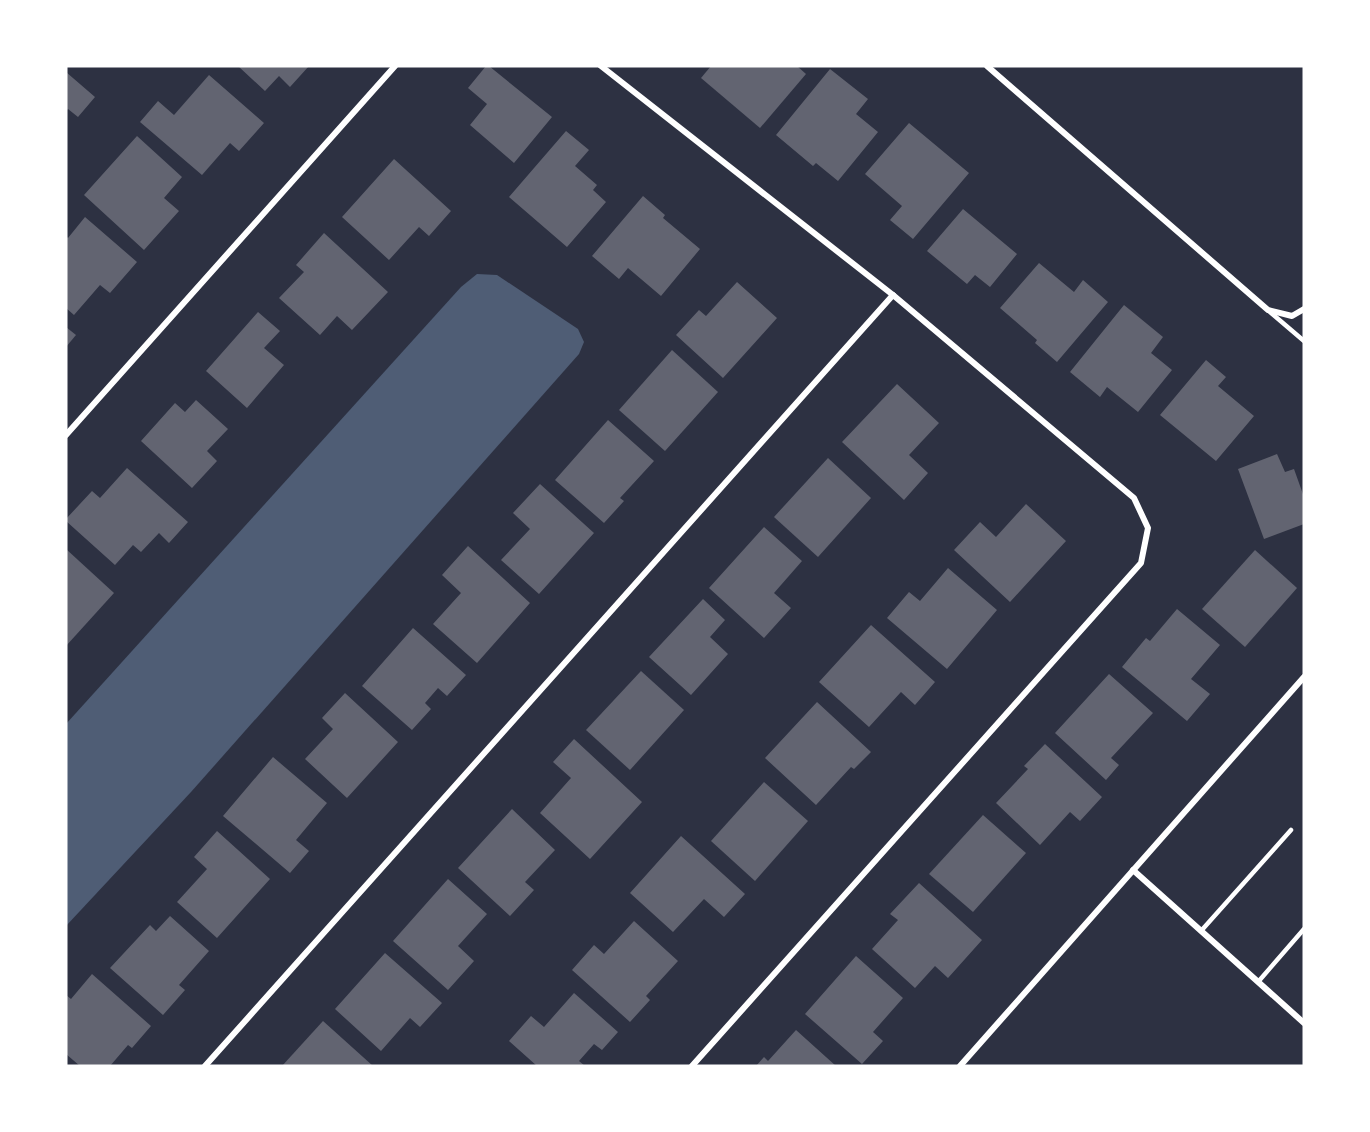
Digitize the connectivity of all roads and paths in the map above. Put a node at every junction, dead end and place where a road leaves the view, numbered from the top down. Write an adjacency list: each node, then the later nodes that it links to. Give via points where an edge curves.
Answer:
1 (395, 66): 8 (street)
2 (601, 66): 4 (street)
3 (987, 66): 6 (street)
4 (893, 295): 16 (street); 17 (street, via 1134,498 1148,528 1141,563)
5 (1304, 309): 6 (street, via 1292,316)
6 (1268, 310): 7 (lane)
7 (1304, 341)
8 (66, 435)
9 (1304, 677): 11 (street)
10 (1291, 830): 13 (lane)
11 (1133, 870): 13 (street); 18 (street)
12 (1304, 929): 14 (lane)
13 (1202, 931): 14 (street)
14 (1258, 982): 15 (street)
15 (1304, 1023)
16 (205, 1066)
17 (692, 1066)
18 (960, 1066)

